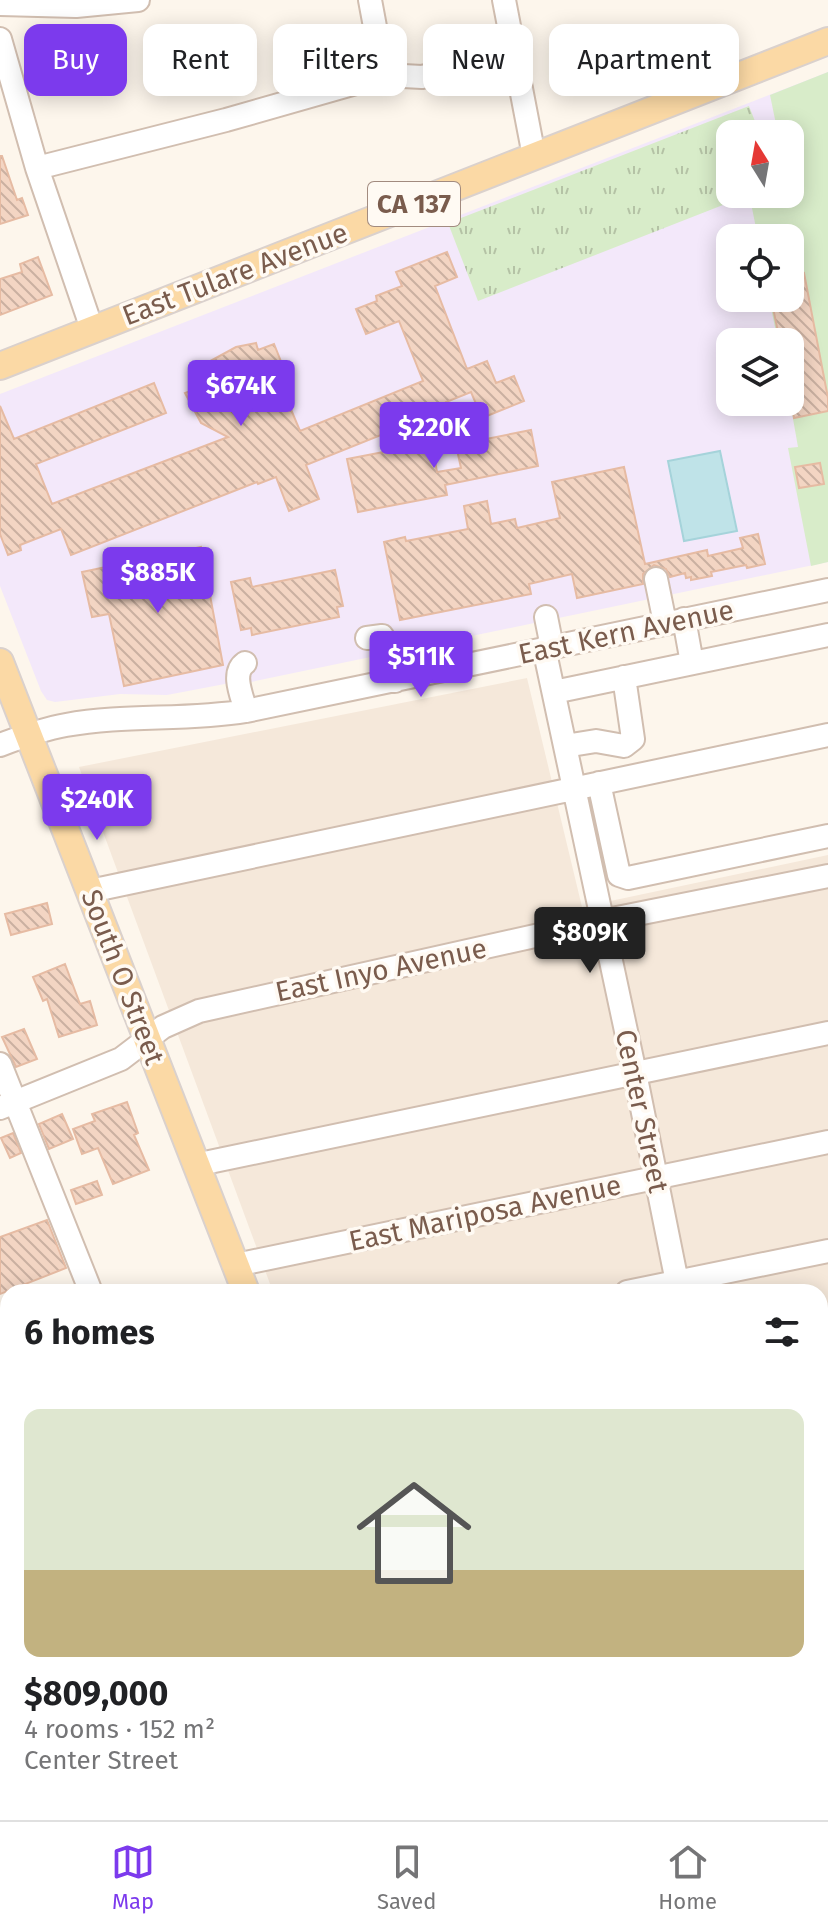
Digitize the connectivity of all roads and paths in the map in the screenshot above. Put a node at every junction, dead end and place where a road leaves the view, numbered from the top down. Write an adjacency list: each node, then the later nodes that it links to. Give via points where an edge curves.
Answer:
1 (138, 0): 4 (street, via 76,6)
2 (370, 0): 5 (street)
3 (504, 0): 6 (street)
4 (0, 4)
5 (374, 24)
6 (509, 24)
7 (0, 39): 12 (street)
8 (828, 41): 11 (main road, East Tulare Avenue / CA 137)
9 (310, 96): 12 (street)
10 (523, 96): 11 (street)
11 (534, 156): 13 (main road, East Tulare Avenue / CA 137)
12 (37, 168): 13 (street)
13 (92, 329): 14 (main road, East Tulare Avenue / CA 137)
14 (0, 366)
15 (656, 579): 18 (street)
16 (828, 590): 18 (street, East Kern Avenue)
17 (546, 617): 21 (street, Center Street)
18 (675, 621): 21 (street, East Kern Avenue); 24 (street)
19 (828, 635): 24 (street)
20 (367, 638): 26 (street, via 382,636)
21 (548, 647): 26 (street, East Kern Avenue); 27 (street, Center Street)
22 (0, 662): 29 (main road, South O Street)
23 (245, 663): 28 (street, via 237,673)
24 (692, 663): 25 (street)
25 (624, 677): 27 (street); 32 (street, via 633,739 624,746 596,741)
26 (395, 681): 28 (street, East Kern Avenue)
27 (554, 692): 32 (street, Center Street)
28 (246, 711): 29 (street, East Kern Avenue, via 102,721)
29 (28, 735): 31 (street, East Kern Avenue); 39 (main road, South O Street)
30 (828, 735): 33 (street)
31 (0, 745)
32 (565, 746): 34 (street, Center Street)
33 (599, 783): 34 (street); 36 (street)
34 (574, 788): 37 (street, Center Street); 39 (street)
35 (828, 836): 36 (street, via 628,878 619,875)
36 (613, 845): 37 (street)
37 (587, 852): 40 (street, Center Street)
38 (828, 876): 40 (street, East Inyo Avenue)
39 (90, 891): 42 (main road, South O Street)
40 (602, 921): 42 (street, East Inyo Avenue, via 242,1000 187,1016); 44 (street, Center Street)
41 (828, 1033): 44 (street)
42 (147, 1041): 45 (street, East Inyo Avenue, via 121,1059); 47 (main road, South O Street)
43 (0, 1064): 45 (street)
44 (635, 1073): 47 (street); 48 (street, Center Street)
45 (7, 1105): 51 (street)
46 (828, 1142): 48 (street, East Mariposa Avenue)
47 (195, 1165): 50 (main road, South O Street)
48 (657, 1178): 50 (street, East Mariposa Avenue); 53 (street, Center Street)
49 (828, 1251): 54 (street)
50 (236, 1265): 52 (main road, South O Street)
51 (87, 1284)
52 (243, 1284)
53 (677, 1284)
54 (690, 1284)

